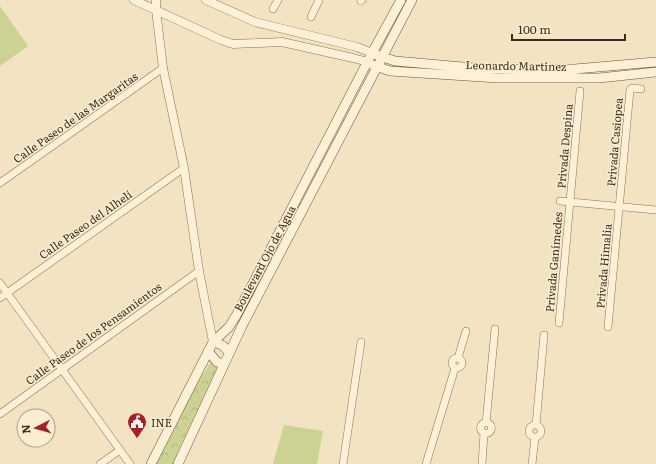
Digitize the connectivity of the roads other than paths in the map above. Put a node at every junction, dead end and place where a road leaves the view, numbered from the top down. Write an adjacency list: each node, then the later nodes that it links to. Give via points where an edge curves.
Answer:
1 (134, 0): 9 (street)
2 (156, 0): 9 (street)
3 (206, 0): 11 (street, via 255,22)
4 (278, 0): 8 (street)
5 (319, 0): 10 (street)
6 (401, 0): 11 (main road, Boulevard Ojo de Agua)
7 (412, 0): 12 (main road, Boulevard Ojo de Agua)
8 (273, 9)
9 (156, 10): 13 (street, via 233,44 282,42); 16 (street)
10 (311, 17)
11 (372, 53): 12 (main road); 13 (main road, Boulevard Ojo de Agua)
12 (382, 57): 15 (main road, Boulevard Ojo de Agua); 17 (main road, Leonardo Martínez, via 395,61 474,68)
13 (368, 62): 15 (main road); 38 (main road, Boulevard Ojo de Agua, via 237,314 229,327)
14 (656, 62): 17 (main road, Leonardo Martínez, via 575,69)
15 (377, 67): 19 (main road, Leonardo Martínez, via 390,71); 41 (main road, Boulevard Ojo de Agua)
16 (163, 68): 23 (street); 24 (street, Calle Paseo de las Margaritas)
17 (525, 69): 19 (main road); 20 (main road)
18 (656, 72): 20 (main road, Leonardo Martínez, via 599,78)
19 (510, 78): 20 (main road, Leonardo Martínez)
20 (536, 78)
21 (641, 89): 27 (street, Privada Casiopea, via 630,90)
22 (580, 91): 26 (street, Privada Despina)
23 (184, 168): 29 (street); 31 (street, Calle Paseo del Alhelí)
24 (0, 184)
25 (560, 201): 26 (street)
26 (570, 202): 27 (street); 33 (street, Privada Ganímedes)
27 (619, 207): 28 (street); 34 (street, Privada Himalia)
28 (656, 210)
29 (199, 271): 38 (street); 43 (street, Calle Paseo de los Pensamientos)
30 (0, 283): 31 (street)
31 (7, 293): 32 (street, Calle Paseo del Alhelí); 43 (street)
32 (0, 298)
33 (558, 323)
34 (608, 327)
35 (495, 329): 52 (street, via 486,423 480,427 484,433)
36 (466, 331): 51 (street, via 458,358 452,361 455,368)
37 (544, 335): 53 (street, via 536,425 529,431 535,438)
38 (213, 342): 40 (main road, Boulevard Ojo de Agua); 41 (main road, via 222,345)
39 (361, 342): 50 (street)
40 (208, 351): 42 (main road, via 217,362); 48 (main road, Boulevard Ojo de Agua)
41 (229, 352): 42 (main road, Boulevard Ojo de Agua)
42 (224, 364): 49 (main road, Boulevard Ojo de Agua)
43 (62, 369): 44 (street, Calle Paseo de los Pensamientos); 45 (street)
44 (0, 414)
45 (120, 450): 46 (street); 47 (street)
46 (100, 464)
47 (130, 464)
48 (151, 464)
49 (178, 464)
50 (343, 464)
51 (426, 464)
52 (482, 464)
53 (532, 464)

